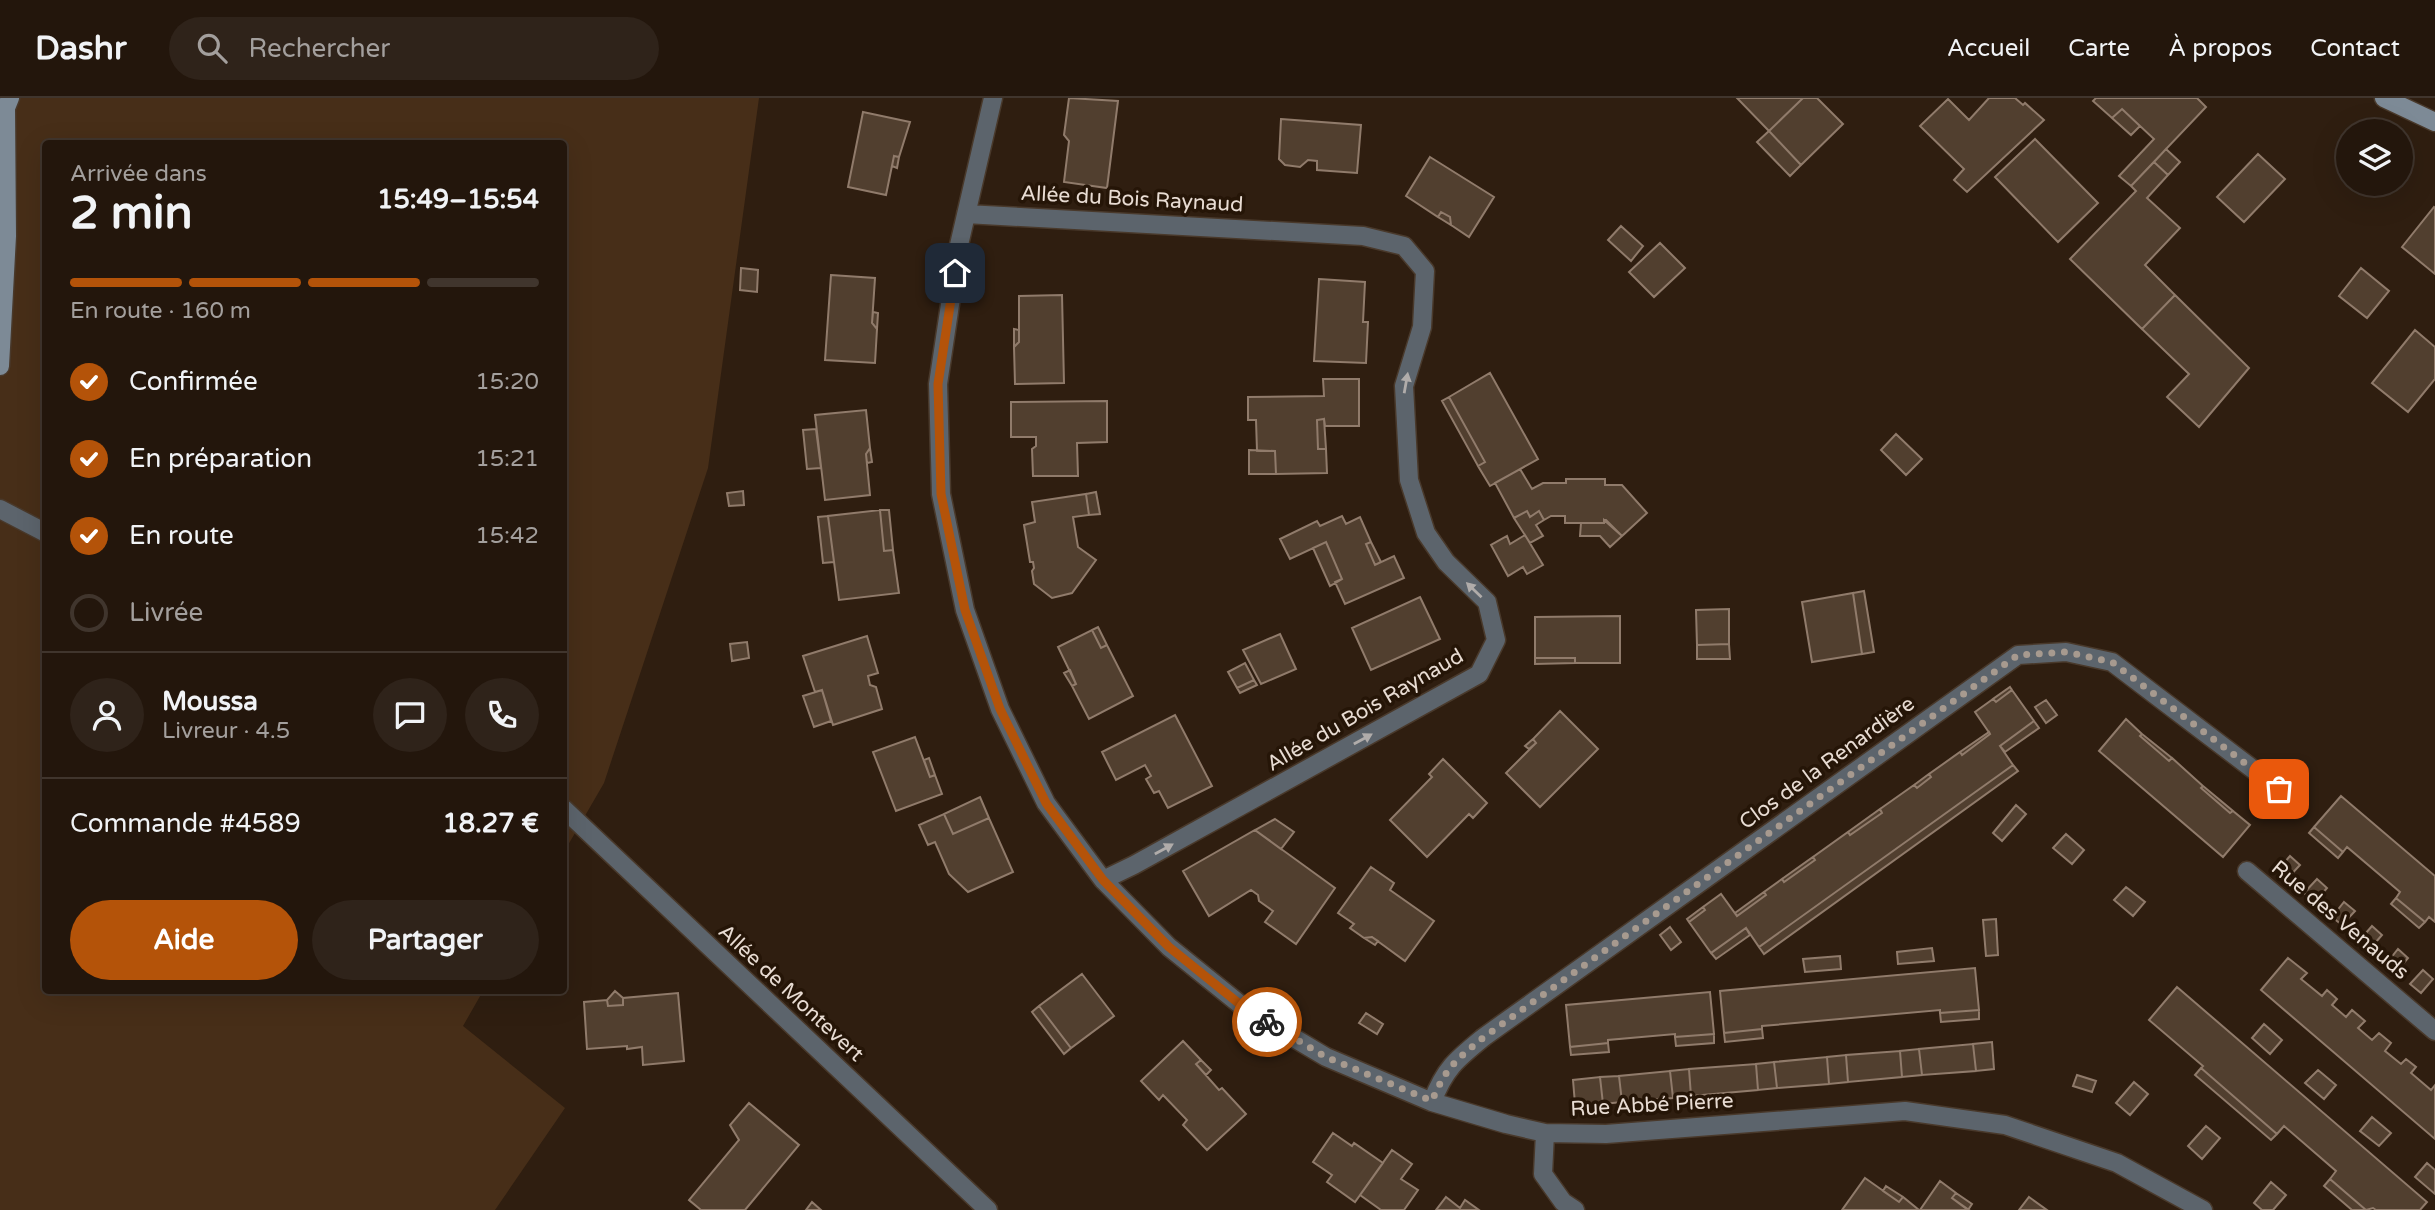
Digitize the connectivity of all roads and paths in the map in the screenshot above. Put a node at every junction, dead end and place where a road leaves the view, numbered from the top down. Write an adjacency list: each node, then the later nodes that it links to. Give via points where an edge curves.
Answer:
1 (10, 98): 6 (main road, via 6,107 7,236)
2 (993, 98): 5 (street, Rue Abbé Pierre)
3 (2384, 98): 4 (main road)
4 (2435, 122)
5 (965, 214): 12 (street, Rue Abbé Pierre, via 938,384 946,520 965,610 1000,709 1046,803); 12 (street, Allée du Bois Raynaud, one-way to 5, via 1479,674 1496,640 1487,602 1446,562 1426,533 1409,480 1404,386 1422,327 1425,271 1404,246 1363,236)
6 (0, 366)
7 (0, 509): 8 (street)
8 (42, 531)
9 (2279, 789): 14 (street, Clos de la Renardière, via 2112,662 2066,652 2018,655 1484,1037 1452,1063)
10 (567, 812): 16 (street, Allée de Montevert)
11 (2247, 871): 13 (street, Rue des Venauds)
12 (1103, 880): 14 (street, Rue Abbé Pierre, via 1169,947 1247,1010 1326,1057)
13 (2435, 1031)
14 (1432, 1101): 15 (street, Rue Abbé Pierre)
15 (1545, 1132): 17 (street, via 1543,1174 1563,1202); 18 (street, Rue Abbé Pierre, via 1605,1134 1905,1111 2005,1125 2117,1163)
16 (988, 1210)
17 (1575, 1210)
18 (2203, 1210)

